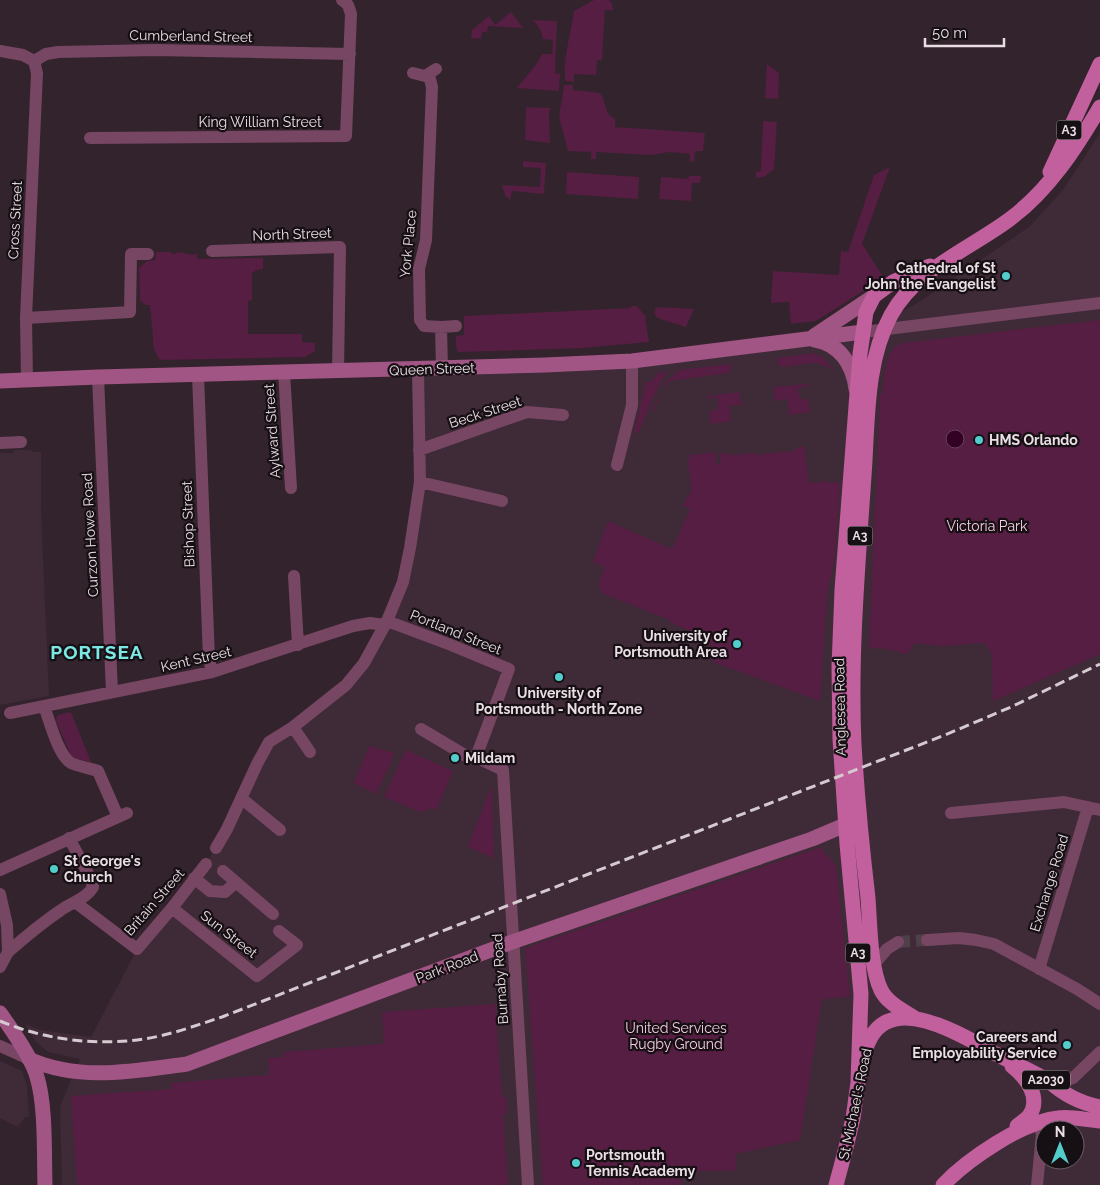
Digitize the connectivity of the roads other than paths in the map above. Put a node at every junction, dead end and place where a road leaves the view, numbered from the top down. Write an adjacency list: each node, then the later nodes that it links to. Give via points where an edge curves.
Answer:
1 (342, 0): 3 (street, via 351,14)
2 (0, 51): 4 (street, via 23,55)
3 (350, 54): 4 (street, Cumberland Street, via 156,50 58,52); 9 (street, King William Street, via 346,136)
4 (34, 61): 17 (street, Cross Street, via 37,73)
5 (1098, 68): 10 (main road, A3)
6 (413, 73): 18 (street, York Place, via 422,76 433,72 426,237 418,269 420,320 424,326)
7 (1100, 107): 8 (main road, A3)
8 (1096, 118): 10 (main road, A3)
9 (90, 138)
10 (1043, 189): 13 (main road, A3, via 1012,218)
11 (212, 251): 26 (street, North Street, via 340,247)
12 (148, 254): 17 (street, via 131,254 130,312)
13 (952, 257): 14 (main road, A3); 15 (main road, A3, via 893,282)
14 (925, 277): 20 (main road, A3, via 898,303); 21 (main road, A3, via 893,297 876,322)
15 (874, 296): 21 (main road, A3, via 866,312); 22 (street, via 821,333)
16 (1100, 303): 20 (street)
17 (26, 318): 30 (street, Cross Street)
18 (441, 326): 19 (street); 24 (street)
19 (456, 326)
20 (884, 330): 21 (street); 55 (main road, Anglesea Road / A3, via 871,379 855,616 854,743)
21 (863, 332): 22 (street, Queen Street); 32 (main road, Anglesea Road / A3)
22 (808, 338): 23 (street, Queen Street); 32 (street, via 826,342 842,354 853,374)
23 (632, 360): 24 (street, Queen Street); 37 (street, via 632,405)
24 (442, 369): 25 (street, Queen Street)
25 (418, 370): 26 (street, Queen Street); 36 (street)
26 (338, 371): 27 (street, Queen Street)
27 (284, 372): 28 (street, Queen Street); 39 (street, Aylward Street)
28 (198, 375): 29 (street, Queen Street); 44 (street, Bishop Street)
29 (98, 376): 30 (street, Queen Street); 45 (street, Curzon Howe Road)
30 (28, 380): 31 (street, Queen Street)
31 (0, 381)
32 (857, 396): 56 (main road, Anglesea Road / A3, via 838,668)
33 (562, 415): 36 (street, Beck Street, via 528,412)
34 (21, 442): 35 (street)
35 (0, 443)
36 (419, 450): 38 (street)
37 (617, 464)
38 (420, 482): 40 (street); 42 (street, via 403,582)
39 (291, 488)
40 (502, 502)
41 (294, 576): 43 (street)
42 (386, 623): 43 (street, Kent Street, via 354,626); 48 (street, via 364,663 346,685); 51 (street, Portland Street, via 509,669)
43 (298, 645): 44 (street, Kent Street)
44 (212, 672): 45 (street, Kent Street)
45 (112, 692): 46 (street, Kent Street)
46 (44, 706): 47 (street, Kent Street); 58 (street, via 63,756 72,764 98,771 122,815)
47 (10, 713)
48 (293, 727): 50 (street); 52 (street, via 269,742)
49 (421, 728): 51 (street, via 468,757)
50 (310, 752)
51 (476, 757): 71 (street, Burnaby Road, via 502,770)
52 (241, 798): 57 (street); 59 (street)
53 (1094, 808): 54 (street, via 1064,802); 76 (street, Exchange Road)
54 (951, 813)
55 (860, 819): 56 (street, Park Road); 74 (main road, Anglesea Road / A3)
56 (846, 825): 71 (street, Park Road); 85 (main road, Anglesea Road / A3, via 861,994)
57 (280, 830)
58 (69, 838): 61 (street); 66 (street, via 93,887)
59 (216, 848)
60 (206, 864): 63 (street, Britain Street)
61 (0, 870)
62 (223, 871): 64 (street)
63 (194, 878): 64 (street, via 210,892 226,892); 67 (street, Britain Street)
64 (235, 882): 68 (street)
65 (0, 894): 73 (street, via 7,925)
66 (75, 902): 67 (street, Britain Street, via 137,949); 73 (street, via 62,908)
67 (172, 908): 69 (street, Sun Street, via 257,976 297,945)
68 (273, 914)
69 (279, 931)
70 (927, 940): 76 (street, via 959,938 994,944)
71 (512, 942): 83 (street, Park Road, via 187,1064 93,1074 57,1069); 93 (street, Burnaby Road)
72 (898, 942): 74 (street)
73 (8, 952): 75 (street)
74 (875, 963): 79 (main road, Anglesea Road / A3, via 883,994)
75 (0, 967)
76 (1039, 969): 77 (street)
77 (1100, 1004)
78 (0, 1013): 83 (street)
79 (916, 1018): 81 (main road, A3, via 960,1034); 85 (main road, St Michael's Road / A3, via 895,1019 874,1031 867,1043)
80 (0, 1046): 83 (street)
81 (992, 1052): 84 (main road, A2030); 90 (main road, A3, via 1022,1075 1033,1095 1033,1106 1028,1116)
82 (1100, 1052): 84 (street, via 1073,1078)
83 (29, 1059): 92 (street, via 39,1084)
84 (1049, 1081): 86 (main road, A2030, via 1069,1097)
85 (858, 1082): 94 (main road, St Michael's Road / A3)
86 (1100, 1107)
87 (1048, 1120): 88 (main road, via 1064,1117)
88 (1100, 1121)
89 (1035, 1123): 90 (main road)
90 (1008, 1137): 95 (main road, A3, via 979,1155)
91 (1039, 1170): 96 (street)
92 (45, 1185)
93 (528, 1185)
94 (836, 1185)
95 (943, 1185)
96 (1038, 1185)

